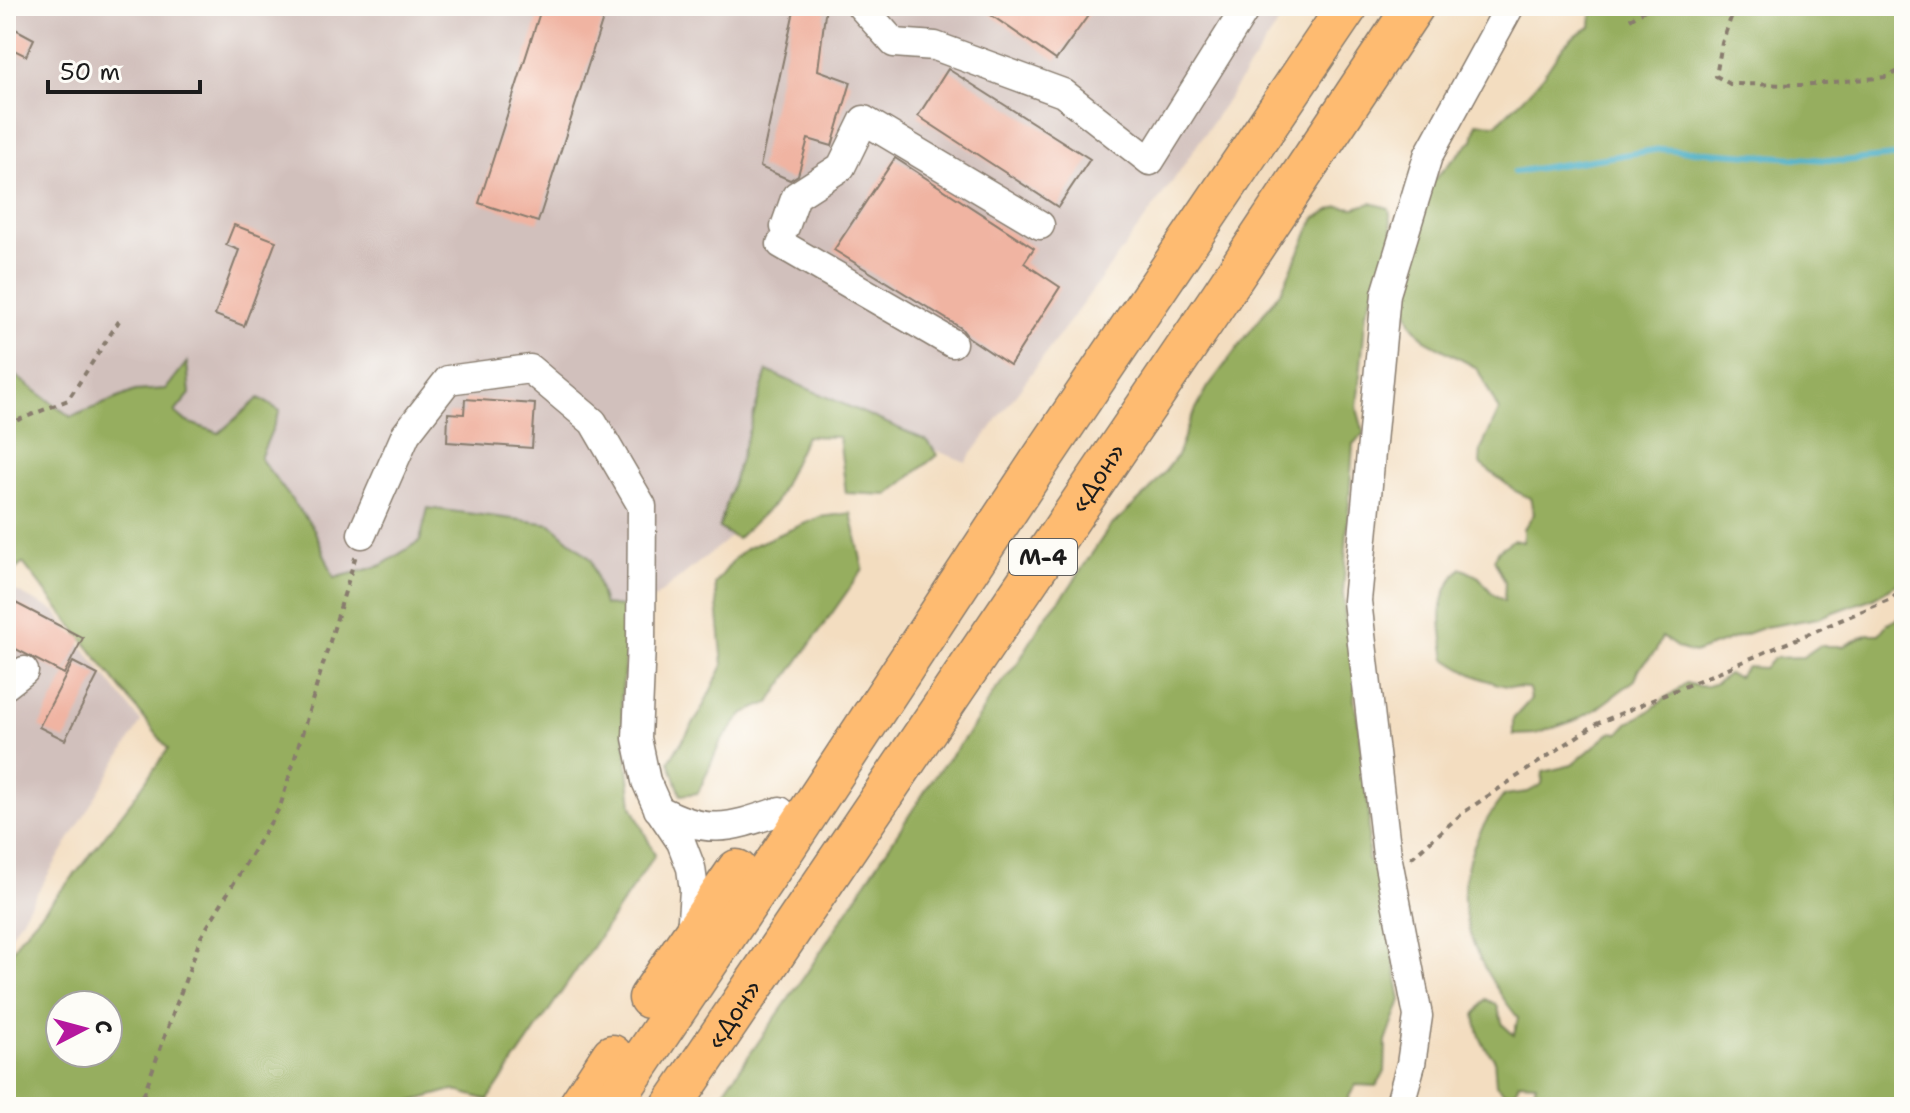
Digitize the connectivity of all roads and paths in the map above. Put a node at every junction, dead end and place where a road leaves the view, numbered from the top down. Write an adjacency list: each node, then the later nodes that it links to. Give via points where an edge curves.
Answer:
1 (861, 6): 2 (street, via 894,43 935,46 1063,93 1150,161)
2 (1247, 6)
3 (1348, 6): 16 (highway, М-4)
4 (1414, 6): 24 (highway, «Дон» / М-4)
5 (1510, 6): 19 (street, via 1428,156 1386,294 1357,601)
6 (1651, 6): 8 (path)
7 (1735, 6): 9 (path, via 1716,76 1730,84 1802,85 1887,77)
8 (1630, 19)
9 (1904, 68)
10 (1040, 225): 12 (street, via 864,120 841,167 796,196 783,235)
11 (119, 321): 13 (path, via 68,400)
12 (952, 343)
13 (6, 425)
14 (362, 534): 17 (street, via 406,434 448,380 530,369 593,422 642,506 637,738); 21 (path, via 280,807 201,937)
15 (1904, 585): 19 (path, via 1893,598 1596,724 1464,812)
16 (908, 660): 18 (highway, М-4, via 848,712); 23 (highway, М-4)
17 (658, 808): 18 (street, via 684,823 711,827); 20 (street, via 691,868)
18 (780, 811): 20 (highway, М-4)
19 (1391, 875): 25 (street, via 1418,1016)
20 (691, 934): 22 (highway, М-4)
21 (139, 1107)
22 (578, 1107)
23 (610, 1107)
24 (671, 1107)
25 (1399, 1107)

